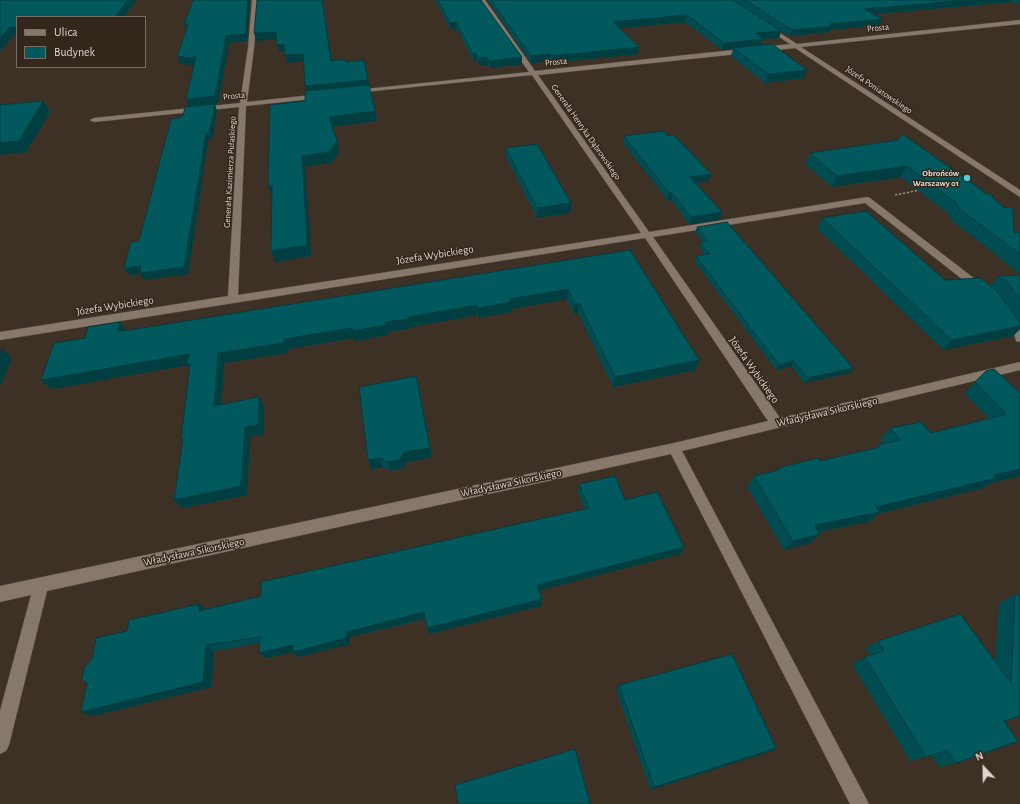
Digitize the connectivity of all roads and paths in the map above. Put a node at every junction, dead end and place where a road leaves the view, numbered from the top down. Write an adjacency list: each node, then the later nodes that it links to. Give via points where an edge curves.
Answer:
1 (255, 0): 9 (street, Generała Kazimierza Pułaskiego)
2 (482, 0): 6 (street, Generała Henryka Dąbrowskiego)
3 (759, 21): 5 (street, Józefa Poniatowskiego)
4 (1020, 22): 5 (street, Prosta)
5 (796, 45): 6 (street, Prosta); 12 (street, Józefa Poniatowskiego)
6 (534, 73): 7 (street, Prosta); 14 (street, Generała Henryka Dąbrowskiego)
7 (350, 93)
8 (327, 95): 9 (street, Prosta)
9 (243, 104): 10 (street, Prosta); 16 (street, Generała Kazimierza Pułaskiego)
10 (94, 120)
11 (921, 190): 13 (path)
12 (1020, 194)
13 (867, 200): 14 (street); 15 (street)
14 (647, 235): 16 (street, Józefa Wybickiego); 21 (street, Józefa Wybickiego)
15 (986, 292)
16 (233, 298): 18 (street, Józefa Wybickiego)
17 (1001, 309): 19 (street, via 1019,332)
18 (0, 336)
19 (1020, 338)
20 (1020, 366): 21 (street, Władysława Sikorskiego)
21 (777, 424): 22 (street, Władysława Sikorskiego)
22 (674, 448): 23 (street, Władysława Sikorskiego); 26 (street)
23 (41, 586): 24 (street, Władysława Sikorskiego); 25 (street)
24 (0, 594)
25 (0, 745)
26 (860, 804)

